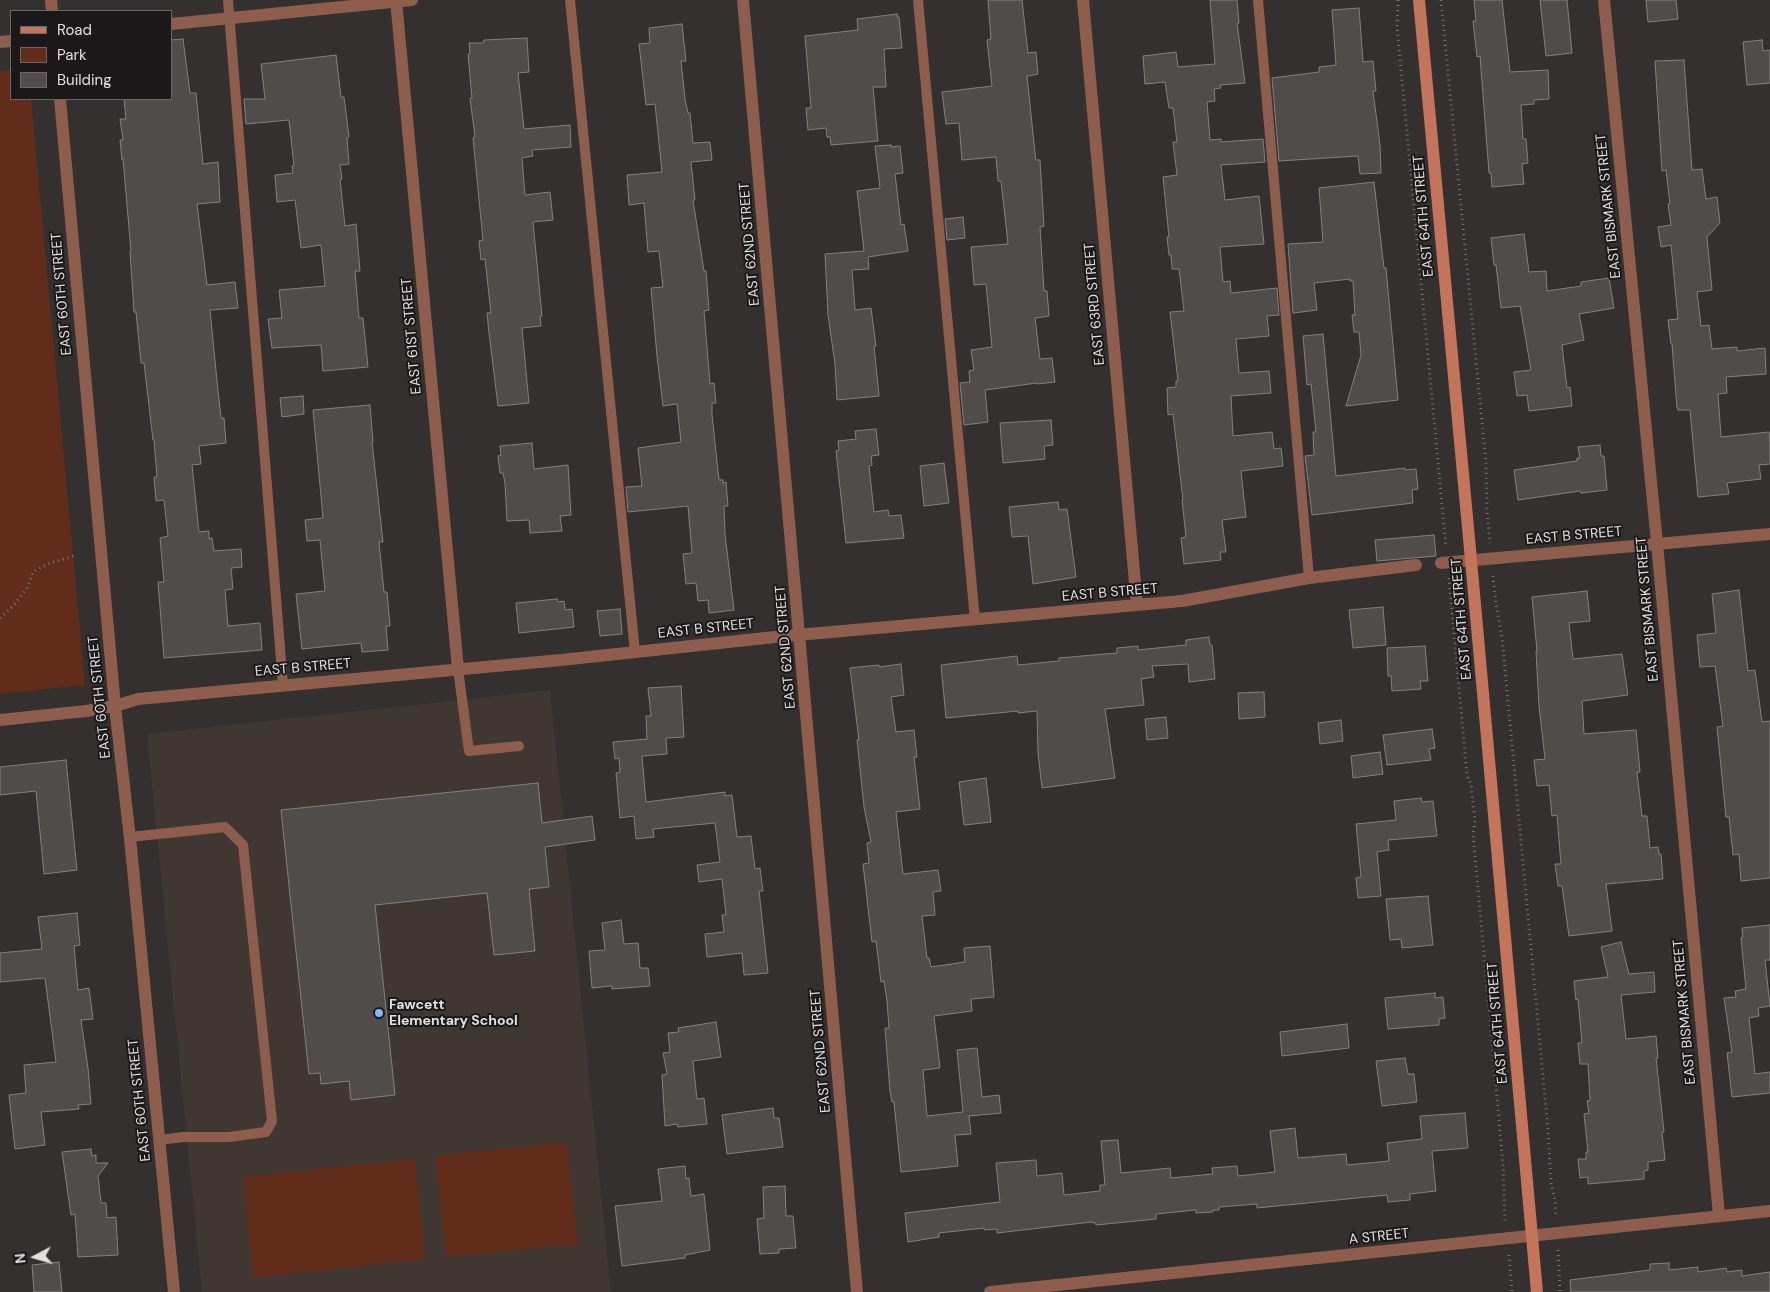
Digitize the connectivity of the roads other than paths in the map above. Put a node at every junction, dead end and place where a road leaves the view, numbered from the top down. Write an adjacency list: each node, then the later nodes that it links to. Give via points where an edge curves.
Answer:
1 (228, 0): 11 (lane)
2 (412, 0): 10 (street)
3 (570, 0): 23 (lane)
4 (743, 0): 22 (street, EAST 62ND STREET)
5 (918, 0): 21 (lane)
6 (1083, 0): 20 (street, EAST 63RD STREET)
7 (1258, 0): 19 (lane)
8 (1418, 0): 16 (street, EAST 64TH STREET)
9 (1604, 0): 15 (street, EAST BISMARK STREET)
10 (396, 1): 11 (street); 24 (street, EAST 61ST STREET)
11 (230, 18): 12 (street); 25 (lane)
12 (172, 24)
13 (60, 100): 26 (street, EAST 60TH STREET)
14 (1770, 534): 15 (street, EAST B STREET)
15 (1657, 543): 16 (street, EAST B STREET); 32 (street, EAST BISMARK STREET)
16 (1471, 560): 17 (street, EAST B STREET); 33 (street, EAST 64TH STREET)
17 (1444, 562)
18 (1416, 565): 19 (street, EAST B STREET)
19 (1309, 578): 20 (street, EAST B STREET)
20 (1137, 606): 21 (street, EAST B STREET)
21 (975, 620): 22 (street, EAST B STREET)
22 (800, 635): 23 (street, EAST B STREET); 35 (street, EAST 62ND STREET)
23 (634, 652): 24 (street, EAST B STREET)
24 (458, 669): 25 (street, EAST B STREET); 28 (lane, via 469,751)
25 (284, 686): 26 (street, EAST B STREET, via 138,699)
26 (115, 706): 27 (street, EAST B STREET); 29 (street, EAST 60TH STREET)
27 (0, 720)
28 (519, 746)
29 (130, 837): 30 (street, EAST 60TH STREET); 30 (lane, via 224,827 243,846 272,1121 266,1132)
30 (159, 1140): 34 (street, EAST 60TH STREET)
31 (1770, 1211): 32 (street, A STREET)
32 (1719, 1216): 33 (street, A STREET)
33 (1532, 1236): 36 (street, A STREET); 37 (street, EAST 64TH STREET)
34 (174, 1292)
35 (857, 1292)
36 (990, 1292)
37 (1537, 1292)

